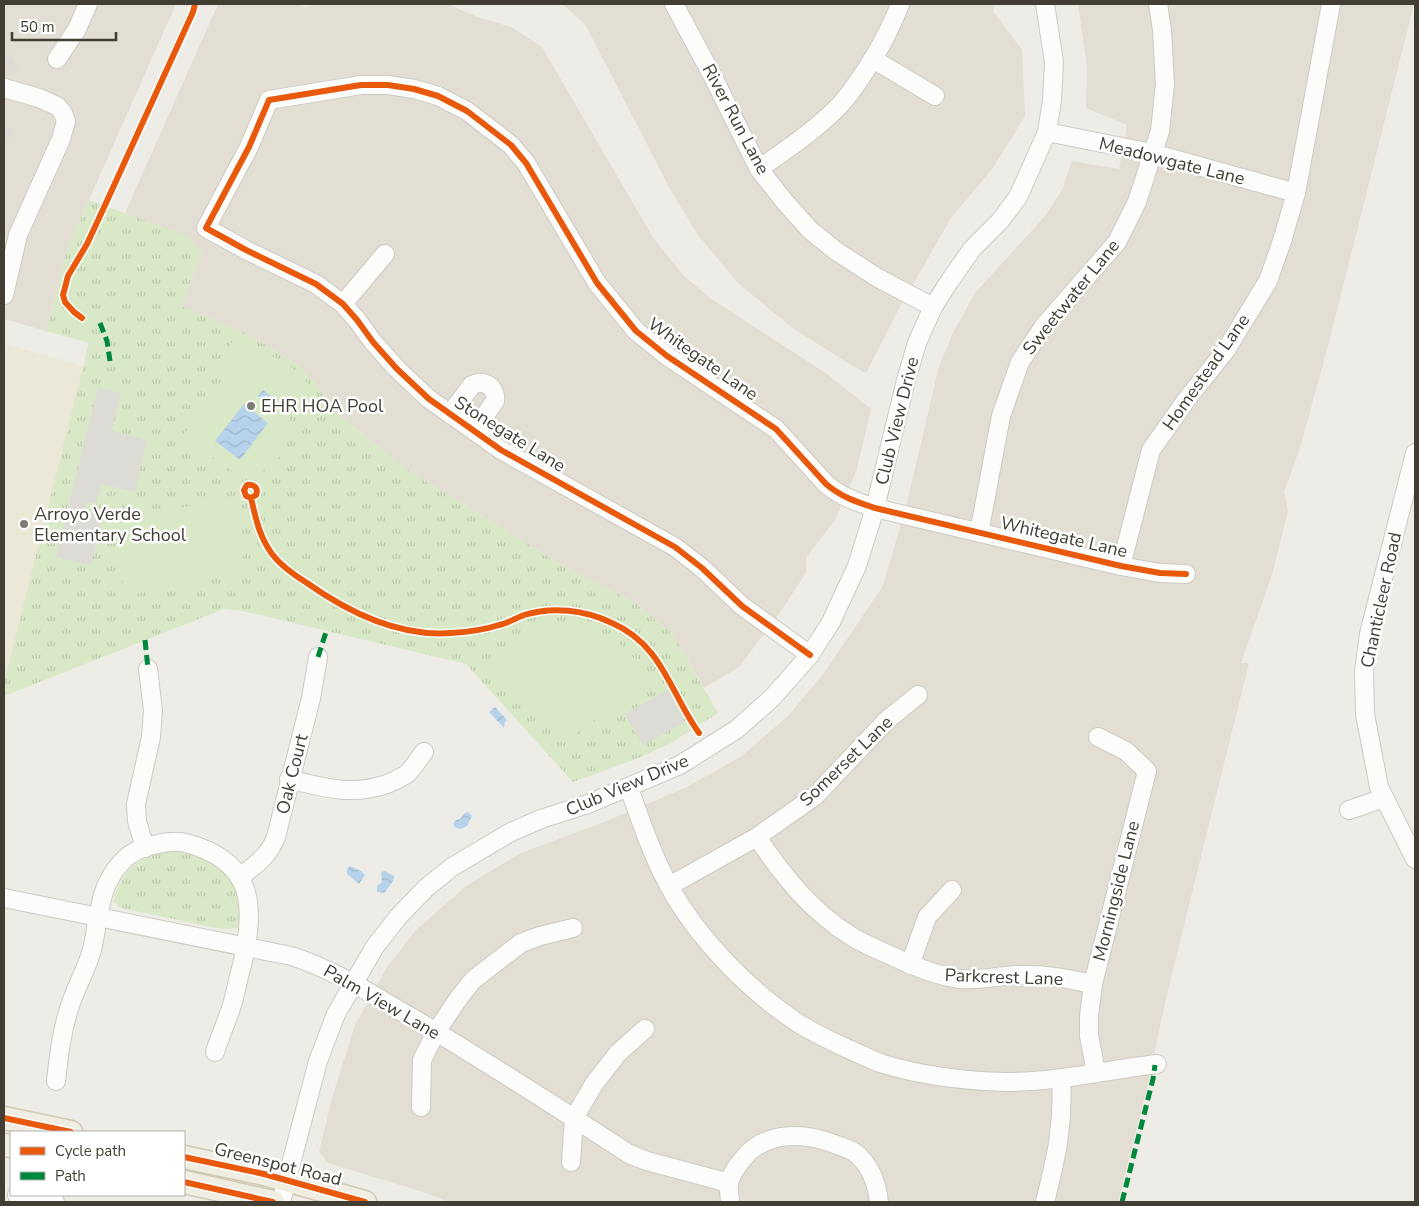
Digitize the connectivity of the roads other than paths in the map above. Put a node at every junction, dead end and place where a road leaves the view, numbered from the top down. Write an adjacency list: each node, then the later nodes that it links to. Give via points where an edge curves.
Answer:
1 (88, 4): 8 (street)
2 (674, 4): 13 (street, River Run Lane)
3 (900, 4): 7 (street)
4 (1046, 4): 11 (street, Club View Drive, via 1054,62)
5 (1158, 4): 12 (street, Sweetwater Lane, via 1165,84 1160,131)
6 (1332, 4): 14 (street, Homestead Lane)
7 (873, 58): 10 (street); 13 (street, via 840,105 811,132)
8 (57, 59)
9 (4, 88): 17 (street, via 57,106 66,121)
10 (935, 96)
11 (1047, 132): 12 (street, Meadowgate Lane); 20 (street, Club View Drive, via 1018,197 972,249)
12 (1152, 153): 14 (street, Meadowgate Lane); 25 (street, Sweetwater Lane, via 1138,202 1117,242 1044,326 1020,362 1001,416)
13 (759, 169): 20 (street, River Run Lane, via 810,230 836,251)
14 (1296, 193): 26 (street, Homestead Lane, via 1268,280 1226,350 1151,450)
15 (206, 228): 19 (street, Stonegate Lane, via 316,284); 24 (street, Whitegate Lane, via 249,147 269,100 361,85 388,85 438,96 467,111 511,144 526,163 597,283 636,331 667,356 776,429 835,492)
16 (385, 254): 19 (street)
17 (8, 258): 18 (street, via 9,278)
18 (4, 295)
19 (343, 304): 21 (street, Stonegate Lane, via 398,370)
20 (933, 307): 24 (street, Club View Drive, via 917,343 906,380)
21 (450, 414): 22 (street, Stonegate Lane); 22 (street, Stonegate Lane, via 472,385 483,383 490,386 496,395 495,401)
22 (474, 431): 28 (street, Stonegate Lane, via 517,459 675,547 742,606)
23 (1415, 453): 36 (street, Chanticleer Road, via 1369,634 1364,671 1365,714 1371,752)
24 (875, 508): 25 (street, Whitegate Lane); 28 (street, Club View Drive, via 848,588)
25 (979, 533): 26 (street, Whitegate Lane)
26 (1121, 566): 27 (street, Whitegate Lane)
27 (1186, 574)
28 (810, 655): 35 (street, Club View Drive, via 772,698 737,729 680,765)
29 (318, 657): 34 (street, Oak Court, via 311,698)
30 (148, 669): 39 (street, via 153,710 152,736 136,804)
31 (918, 695): 38 (street, Somerset Lane, via 887,720 815,796)
32 (1098, 737): 50 (street, Morningside Lane, via 1126,751 1147,771)
33 (424, 752): 34 (street, via 408,773 372,789 346,791)
34 (289, 779): 41 (street, Oak Court, via 272,848)
35 (629, 788): 42 (street); 49 (street, Club View Drive, via 511,832 452,867 426,888 398,918)
36 (1384, 798): 37 (street); 40 (street, Chanticleer Road)
37 (1349, 810)
38 (757, 837): 42 (street, Somerset Lane); 48 (street, Parkcrest Lane, via 811,906 850,936)
39 (145, 848): 41 (street, via 182,842 200,846 229,864); 45 (street, via 131,854 109,878)
40 (1415, 859)
41 (240, 877): 47 (street, via 249,907)
42 (669, 886): 56 (street, via 695,926 761,995 802,1025 840,1045 881,1063 954,1079 1008,1082)
43 (952, 890): 48 (street, via 927,917)
44 (4, 898): 45 (street, Palm View Lane)
45 (98, 918): 47 (street, Palm View Lane); 57 (street, via 92,950 65,1024)
46 (573, 928): 52 (street, via 521,943 499,959 473,980)
47 (246, 947): 49 (street, Palm View Lane, via 308,961); 53 (street, via 232,1006)
48 (910, 965): 50 (street, Parkcrest Lane, via 959,978 982,980 1037,975)
49 (352, 983): 52 (street, Palm View Lane); 64 (street, Club View Drive, via 318,1061)
50 (1093, 984): 55 (street, Morningside Lane, via 1089,1016)
51 (644, 1029): 60 (street, via 618,1053)
52 (436, 1032): 58 (street, via 422,1060); 60 (street, Palm View Lane)
53 (215, 1052)
54 (1157, 1064): 55 (street)
55 (1096, 1072): 56 (street)
56 (1061, 1078): 74 (street, via 1063,1105 1059,1144)
57 (56, 1081)
58 (421, 1107)
59 (4, 1118): 61 (main road)
60 (574, 1118): 63 (street); 66 (street, Palm View Lane, via 629,1154)
61 (67, 1131)
62 (185, 1157): 64 (main road, Greenspot Road)
63 (571, 1162)
64 (286, 1180): 70 (street, Club View Drive); 71 (main road, Greenspot Road)
65 (185, 1182): 69 (main road)
66 (729, 1183): 72 (street); 73 (street, via 737,1166 757,1146 772,1138 808,1137 854,1152 869,1169 878,1189)
67 (22, 1196): 68 (street)
68 (45, 1201)
69 (273, 1202)
70 (281, 1202)
71 (366, 1202)
72 (730, 1202)
73 (879, 1202)
74 (1045, 1202)

